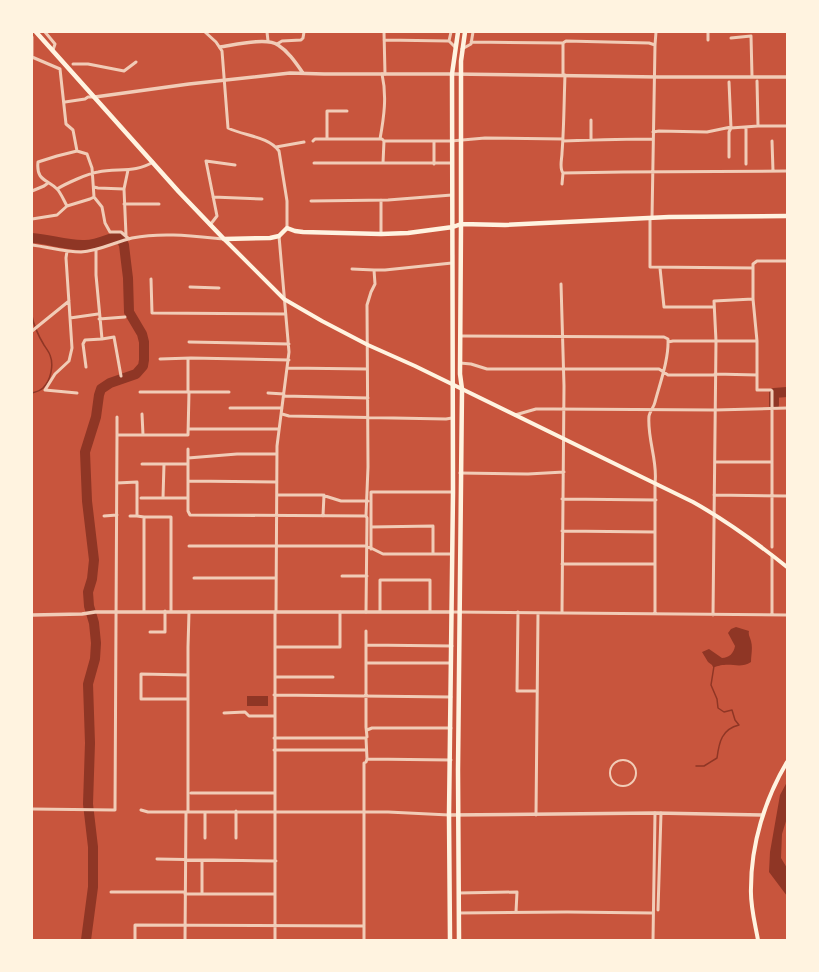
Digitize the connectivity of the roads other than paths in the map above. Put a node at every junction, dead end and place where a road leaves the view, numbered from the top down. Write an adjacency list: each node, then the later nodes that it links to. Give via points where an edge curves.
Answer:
1 (36, 32): 26 (main road)
2 (45, 32): 26 (street, via 55,44)
3 (206, 32): 23 (street)
4 (267, 32): 17 (street)
5 (304, 32): 21 (street, via 301,40 282,41)
6 (384, 32): 15 (street)
7 (451, 32): 18 (street)
8 (458, 32): 24 (main road)
9 (465, 32): 25 (main road)
10 (473, 32): 19 (street)
11 (656, 32): 22 (street)
12 (708, 32): 16 (street)
13 (32, 37): 41 (street, via 32,57 60,69)
14 (731, 38): 34 (street, via 751,36)
15 (384, 40): 18 (street); 30 (street)
16 (708, 40)
17 (268, 41): 21 (street); 23 (street)
18 (449, 41): 24 (street)
19 (471, 42): 20 (street); 25 (street)
20 (563, 43): 22 (street, via 574,41); 33 (street)
21 (278, 44): 29 (street)
22 (655, 45): 36 (street)
23 (220, 47): 37 (street)
24 (455, 47): 31 (main road)
25 (462, 49): 32 (main road)
26 (53, 50): 40 (main road)
27 (136, 62): 28 (street, via 124,71 88,64)
28 (73, 64)
29 (303, 73): 30 (street); 37 (street)
30 (384, 74): 31 (street); 51 (street)
31 (452, 74): 32 (street); 57 (main road)
32 (462, 75): 33 (street); 52 (main road)
33 (564, 75): 36 (street); 53 (street)
34 (752, 76): 35 (street); 36 (street)
35 (787, 76)
36 (654, 77): 48 (street)
37 (225, 79): 40 (street); 60 (street, via 228,128)
38 (757, 81): 44 (street)
39 (729, 82): 46 (street)
40 (95, 97): 41 (street); 63 (main road)
41 (64, 102): 61 (street, via 66,124 73,130)
42 (348, 111): 49 (street, via 327,111)
43 (591, 120): 54 (street)
44 (758, 126): 45 (street); 47 (street)
45 (787, 126)
46 (731, 128): 47 (street); 48 (street, via 708,132); 62 (street)
47 (746, 128): 68 (street)
48 (653, 132): 50 (street)
49 (327, 139): 51 (street); 55 (street)
50 (653, 139): 54 (street); 73 (street)
51 (382, 140): 56 (street); 65 (street)
52 (460, 140): 53 (street); 57 (street); 94 (main road)
53 (563, 140): 54 (street); 75 (street)
54 (591, 140)
55 (313, 141)
56 (434, 141): 57 (street); 67 (street)
57 (451, 141): 66 (main road)
58 (772, 141): 71 (street)
59 (304, 142): 60 (street)
60 (276, 147): 97 (street, via 279,151 288,202)
61 (77, 151): 74 (street, via 87,154); 76 (street, via 38,162 41,178)
62 (729, 157)
63 (153, 162): 70 (street, via 146,167); 95 (main road)
64 (314, 163): 65 (street)
65 (383, 163): 67 (street)
66 (452, 163): 67 (street); 82 (main road)
67 (434, 164)
68 (746, 164)
69 (235, 165): 84 (street, via 206,161)
70 (128, 170): 74 (street); 79 (street)
71 (773, 171): 72 (street); 73 (street)
72 (787, 171)
73 (652, 172): 75 (street); 92 (street)
74 (92, 174): 78 (street); 80 (street)
75 (563, 174): 77 (street)
76 (48, 183): 80 (street); 81 (street)
77 (562, 184)
78 (94, 187): 79 (street); 83 (street)
79 (124, 188): 88 (street)
80 (57, 189): 90 (street)
81 (32, 190)
82 (452, 195): 86 (street); 96 (main road)
83 (94, 197): 90 (street); 99 (street, via 102,207 106,228 110,232 121,232)
84 (213, 197): 85 (street); 95 (street, via 217,216)
85 (262, 199)
86 (381, 200): 87 (street); 98 (street)
87 (311, 201)
88 (124, 204): 89 (street); 99 (street)
89 (159, 204)
90 (67, 206): 93 (street, via 57,215)
91 (787, 216): 92 (main road)
92 (651, 218): 94 (main road, via 505,225); 108 (street, via 650,267)
93 (32, 219)
94 (462, 224): 96 (main road); 126 (main road)
95 (210, 225): 102 (main road)
96 (453, 227): 98 (main road); 107 (main road)
97 (287, 228): 98 (main road, via 303,232); 100 (main road)
98 (381, 234)
99 (126, 235): 101 (street)
100 (279, 236): 102 (main road); 116 (street)
101 (128, 239): 102 (street, via 145,236); 104 (street)
102 (224, 239): 116 (main road)
103 (32, 245): 105 (street)
104 (96, 250): 105 (street); 120 (street)
105 (67, 251): 118 (street)
106 (787, 261): 109 (street, via 757,261)
107 (452, 263): 111 (street); 147 (main road)
108 (660, 268): 109 (street); 119 (street, via 664,307)
109 (753, 268): 117 (street)
110 (352, 269): 111 (street)
111 (374, 270): 134 (street, via 375,284 367,305)
112 (151, 279): 121 (street, via 152,313)
113 (561, 284): 127 (street)
114 (190, 288): 115 (street)
115 (219, 288)
116 (284, 298): 121 (street); 134 (main road)
117 (753, 299): 119 (street, via 714,302); 132 (street)
118 (69, 301): 123 (street); 125 (street)
119 (714, 307): 129 (street)
120 (98, 314): 123 (street); 124 (street)
121 (286, 314): 133 (street)
122 (125, 316): 124 (street)
123 (70, 318): 152 (street, via 72,348 69,361 55,374 45,390)
124 (99, 319): 128 (street)
125 (33, 330)
126 (461, 336): 127 (street); 138 (main road)
127 (563, 337): 131 (street, via 664,337); 142 (street)
128 (102, 339): 139 (street, via 85,340 83,344); 146 (street, via 114,337)
129 (716, 341): 131 (street); 132 (street); 144 (street)
130 (189, 342): 133 (street)
131 (668, 342): 143 (street)
132 (756, 342): 145 (street)
133 (289, 344): 137 (street)
134 (368, 345): 141 (street); 147 (main road)
135 (160, 359): 136 (street)
136 (188, 359): 137 (street); 150 (street)
137 (289, 360): 140 (street)
138 (460, 364): 142 (street, via 471,364 487,369); 148 (main road)
139 (86, 367)
140 (288, 368): 141 (street); 154 (street)
141 (368, 369): 155 (street)
142 (563, 369): 143 (street, via 659,370); 159 (street)
143 (663, 373): 144 (street); 161 (street)
144 (715, 375): 145 (street); 162 (street)
145 (757, 375): 160 (street, via 757,390 772,391)
146 (121, 376)
147 (452, 384): 148 (main road); 168 (main road)
148 (462, 389): 165 (main road); 183 (main road)
149 (140, 392): 150 (street)
150 (189, 392): 151 (street); 169 (street)
151 (229, 392)
152 (77, 393)
153 (268, 393): 154 (street)
154 (284, 395): 155 (street); 157 (street)
155 (368, 398): 167 (street)
156 (230, 408): 157 (street)
157 (282, 408): 164 (street)
158 (787, 408): 160 (street)
159 (564, 409): 161 (street); 165 (street, via 536,409); 173 (street)
160 (772, 409): 162 (street); 178 (street)
161 (652, 410): 162 (street); 187 (street, via 649,416)
162 (715, 410): 177 (street)
163 (142, 414): 172 (street)
164 (282, 414): 167 (street); 170 (street)
165 (515, 415): 173 (main road)
166 (117, 417): 171 (street)
167 (368, 418): 168 (street); 199 (street)
168 (452, 418): 188 (main road)
169 (188, 429): 170 (street); 172 (street, via 188,435)
170 (279, 429): 175 (street)
171 (117, 435): 172 (street); 186 (street)
172 (143, 435)
173 (564, 440): 182 (street); 187 (main road)
174 (188, 449): 176 (street)
175 (277, 454): 176 (street); 185 (street)
176 (188, 458): 181 (street)
177 (715, 462): 178 (street); 191 (street)
178 (772, 462): 192 (street)
179 (142, 464): 180 (street)
180 (164, 464): 181 (street); 195 (street)
181 (188, 464): 184 (street)
182 (564, 472): 183 (street); 197 (street)
183 (460, 474): 239 (main road)
184 (188, 481): 185 (street); 196 (street)
185 (277, 482): 189 (street)
186 (117, 483): 202 (street); 205 (street, via 137,482)
187 (655, 483): 198 (street); 201 (main road)
188 (453, 492): 200 (street, via 371,492); 219 (main road)
189 (277, 495): 190 (street); 206 (street)
190 (324, 495): 199 (street, via 341,501); 207 (street)
191 (714, 495): 192 (street); 201 (street)
192 (772, 496): 193 (street); 216 (street)
193 (787, 496)
194 (141, 498): 195 (street)
195 (163, 498): 196 (street)
196 (188, 498): 206 (street, via 188,511 194,516)
197 (562, 499): 198 (street); 211 (street)
198 (656, 500): 212 (street)
199 (366, 501): 200 (street); 208 (street)
200 (371, 501): 210 (street)
201 (714, 514): 220 (main road); 244 (street)
202 (117, 515): 203 (street); 230 (street)
203 (104, 516)
204 (130, 516): 205 (street)
205 (137, 516): 209 (street)
206 (277, 516): 207 (street); 214 (street)
207 (323, 516): 208 (street)
208 (366, 516): 215 (street)
209 (144, 517): 228 (street); 229 (street, via 171,517)
210 (371, 526): 217 (street); 218 (street, via 433,526)
211 (562, 531): 212 (street); 221 (street)
212 (655, 532): 222 (street)
213 (189, 546): 214 (street)
214 (277, 546): 215 (street); 227 (street)
215 (367, 546): 217 (street); 225 (street)
216 (772, 547)
217 (371, 549): 218 (street, via 383,554)
218 (434, 554): 219 (street)
219 (452, 554): 238 (main road)
220 (772, 554): 223 (main road); 246 (street)
221 (562, 564): 222 (street); 242 (street)
222 (656, 564): 243 (street)
223 (787, 567)
224 (342, 576): 225 (street)
225 (367, 576): 235 (street)
226 (194, 578): 227 (street)
227 (276, 578): 233 (street)
228 (144, 611): 230 (street); 231 (street)
229 (171, 611): 231 (street); 232 (street)
230 (116, 612): 245 (street); 277 (street, via 115,810)
231 (165, 612): 249 (street, via 165,632)
232 (189, 612): 233 (street); 255 (street)
233 (276, 612): 234 (street); 252 (street)
234 (340, 612): 235 (street); 252 (street, via 340,647)
235 (366, 612): 236 (street)
236 (380, 612): 237 (street); 237 (street, via 380,580 430,580)
237 (430, 612): 238 (street)
238 (452, 612): 239 (street); 251 (main road)
239 (459, 612): 240 (street); 287 (main road)
240 (518, 612): 241 (street); 258 (street, via 517,691)
241 (538, 613): 242 (street); 258 (street)
242 (562, 613): 243 (street)
243 (655, 614): 244 (street)
244 (713, 614): 246 (street)
245 (32, 615)
246 (772, 615): 247 (street)
247 (787, 615)
248 (366, 631): 250 (street)
249 (150, 632)
250 (366, 645): 251 (street); 253 (street)
251 (452, 646): 254 (main road)
252 (275, 647): 256 (street)
253 (366, 663): 254 (street); 260 (street)
254 (451, 664): 261 (main road)
255 (188, 675): 262 (street); 262 (street, via 141,674 141,699)
256 (275, 677): 257 (street); 259 (street)
257 (333, 677)
258 (537, 691): 288 (street)
259 (274, 696): 260 (street); 264 (street)
260 (366, 696): 261 (street); 266 (street)
261 (451, 696): 265 (main road)
262 (188, 699): 279 (street)
263 (224, 713): 264 (street, via 245,712 249,716)
264 (274, 716): 267 (street)
265 (451, 728): 266 (street); 272 (main road)
266 (367, 730): 268 (street)
267 (274, 738): 268 (street); 269 (street)
268 (366, 738): 270 (street)
269 (274, 750): 270 (street); 276 (street)
270 (366, 750): 271 (street)
271 (367, 759): 272 (street); 283 (street, via 364,763)
272 (450, 760): 286 (main road)
273 (787, 762): 289 (main road)
274 (623, 786): 274 (street, via 615,783 610,772 613,764 624,760 634,766 636,775 632,782)
275 (191, 793): 276 (street)
276 (275, 793): 282 (street)
277 (32, 809)
278 (141, 810): 279 (street)
279 (187, 812): 280 (street); 293 (street)
280 (205, 812): 281 (street); 290 (street)
281 (236, 812): 282 (street); 291 (street)
282 (276, 812): 283 (street); 295 (street)
283 (364, 813): 286 (street); 307 (street)
284 (654, 813): 285 (street); 288 (street); 303 (street)
285 (661, 813): 289 (street); 301 (street)
286 (450, 815): 287 (street); 312 (main road)
287 (458, 815): 288 (street); 298 (main road)
288 (536, 815)
289 (762, 816): 315 (main road, via 750,887)
290 (205, 838)
291 (236, 838)
292 (157, 859): 293 (street)
293 (186, 860): 294 (street); 297 (street)
294 (202, 860): 295 (street); 299 (street)
295 (276, 861): 300 (street)
296 (111, 892): 297 (street)
297 (185, 893): 299 (street); 305 (street)
298 (459, 893): 302 (street, via 517,892); 304 (main road)
299 (202, 894): 300 (street)
300 (275, 894): 306 (street)
301 (658, 910)
302 (516, 912): 303 (street); 304 (street)
303 (653, 913): 314 (street)
304 (459, 914): 313 (main road)
305 (185, 925): 306 (street); 308 (street, via 135,925); 309 (street)
306 (275, 926): 307 (street); 310 (street)
307 (364, 926): 311 (street)
308 (135, 940)
309 (185, 940)
310 (275, 940)
311 (364, 940)
312 (450, 940)
313 (459, 940)
314 (652, 940)
315 (758, 940)

